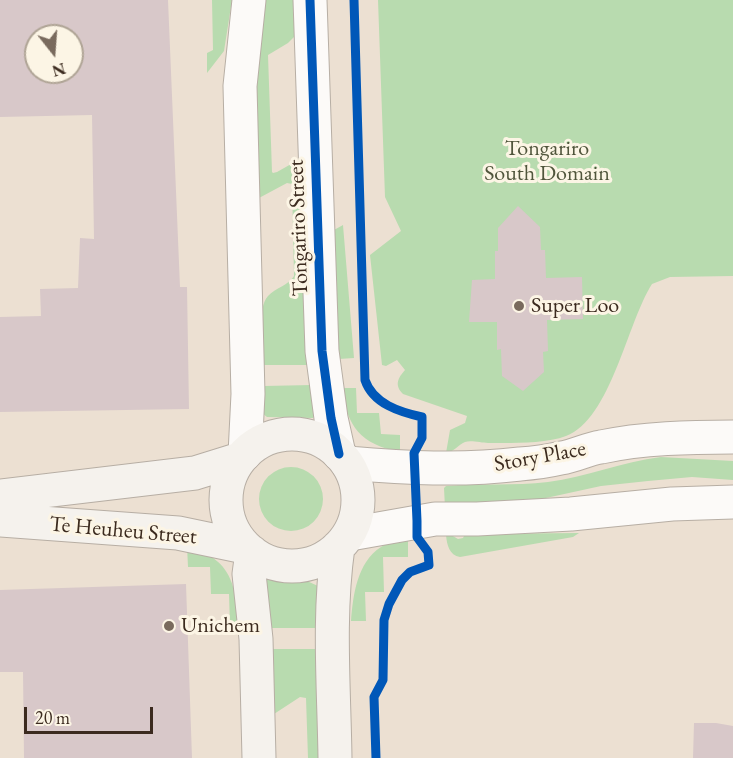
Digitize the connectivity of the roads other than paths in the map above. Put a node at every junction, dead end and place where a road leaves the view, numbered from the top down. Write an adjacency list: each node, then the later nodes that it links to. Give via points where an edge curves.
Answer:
1 (249, 0): 4 (street, via 240,86 249,394)
2 (310, 0): 5 (street, Tongariro Street, via 322,351 331,418)
3 (733, 437): 5 (street, Story Place, via 619,444 562,458 469,468 425,469)
4 (243, 457): 5 (street, via 257,445 285,435 300,435 328,444); 6 (street, Te Heuheu Street, via 195,473); 10 (street, via 233,471 226,497 231,524)
5 (343, 458): 9 (street, via 357,492 357,507)
6 (0, 496)
7 (733, 502): 9 (street, via 435,519)
8 (0, 520): 10 (street, Te Heuheu Street, via 178,533)
9 (344, 541): 10 (street, via 319,560 296,566 272,563); 12 (street, via 333,606)
10 (248, 549): 11 (street, via 256,639)
11 (259, 758)
12 (335, 758)

